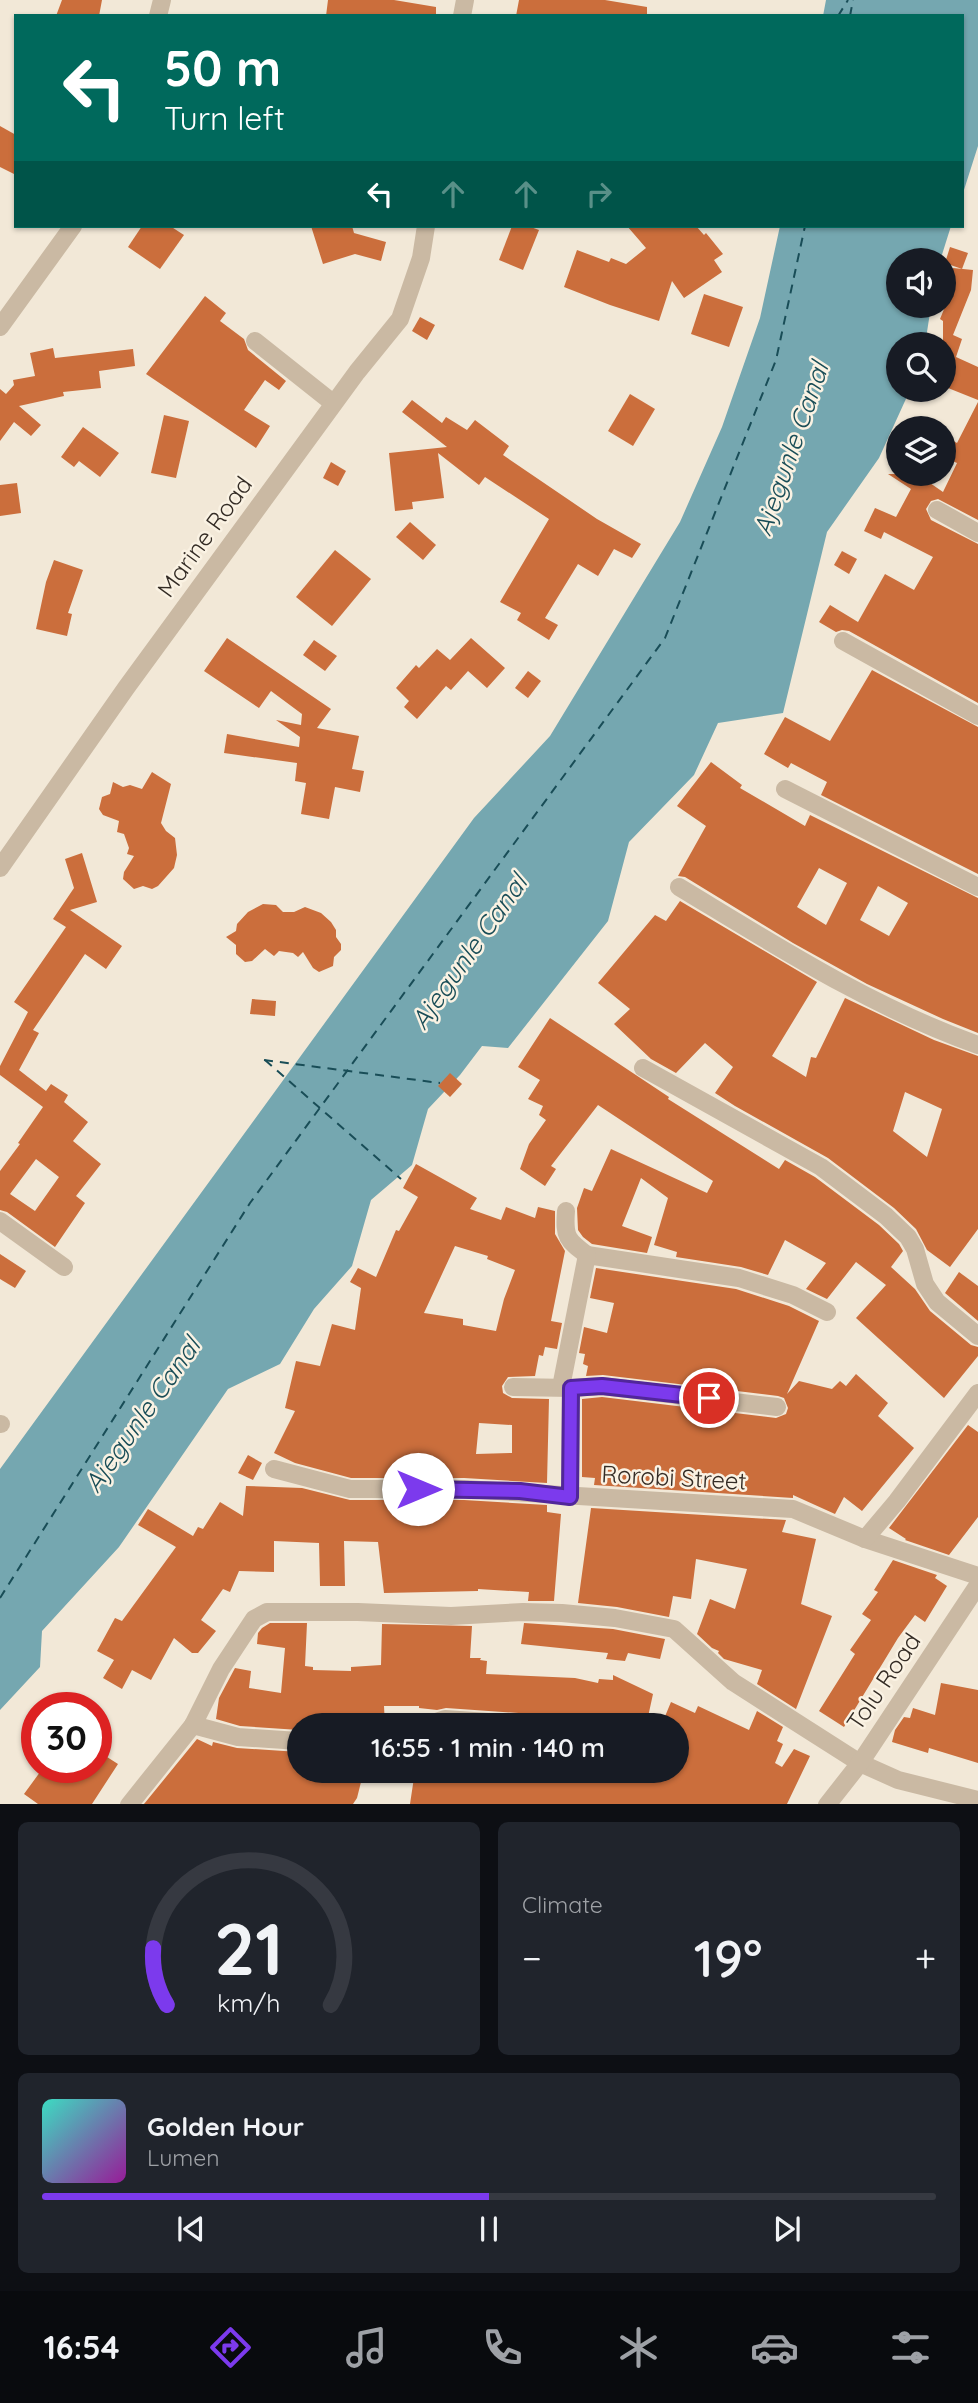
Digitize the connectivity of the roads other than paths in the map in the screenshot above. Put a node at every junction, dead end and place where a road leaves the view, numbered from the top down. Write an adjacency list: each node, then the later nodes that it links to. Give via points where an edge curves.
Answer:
1 (72, 228): 3 (street)
2 (426, 228): 5 (street, Marine Road, via 421,258 400,319)
3 (0, 327)
4 (255, 341): 5 (street)
5 (334, 403): 11 (street, Marine Road)
6 (937, 510): 7 (street)
7 (978, 533)
8 (844, 641): 9 (street)
9 (978, 716)
10 (786, 789): 13 (street)
11 (0, 868)
12 (679, 887): 14 (street, via 845,986)
13 (978, 887)
14 (978, 1045)
15 (643, 1068): 21 (street, via 821,1167 886,1216 908,1237 925,1284 937,1302)
16 (566, 1211): 18 (street, via 570,1242)
17 (0, 1221): 19 (street)
18 (587, 1255): 20 (street, via 739,1278 793,1295); 23 (street)
19 (64, 1266)
20 (827, 1312)
21 (978, 1336)
22 (513, 1387): 23 (street)
23 (566, 1387): 25 (street, via 602,1386); 27 (street)
24 (978, 1393): 28 (street)
25 (778, 1407)
26 (274, 1469): 27 (street, Rorobi Street, via 350,1489 464,1489)
27 (570, 1497): 28 (street, Rorobi Street, via 793,1509)
28 (865, 1539): 29 (street, Rorobi Street)
29 (978, 1576)
30 (978, 1585): 33 (street, Tolu Road)
31 (193, 1724): 32 (street, via 238,1737); 33 (street, via 254,1619 267,1612 562,1613 674,1629 733,1682); 35 (street)
32 (287, 1740)
33 (860, 1763): 34 (street, via 898,1780); 36 (street, Tolu Road)
34 (978, 1800)
35 (129, 1804)
36 (827, 1804)

